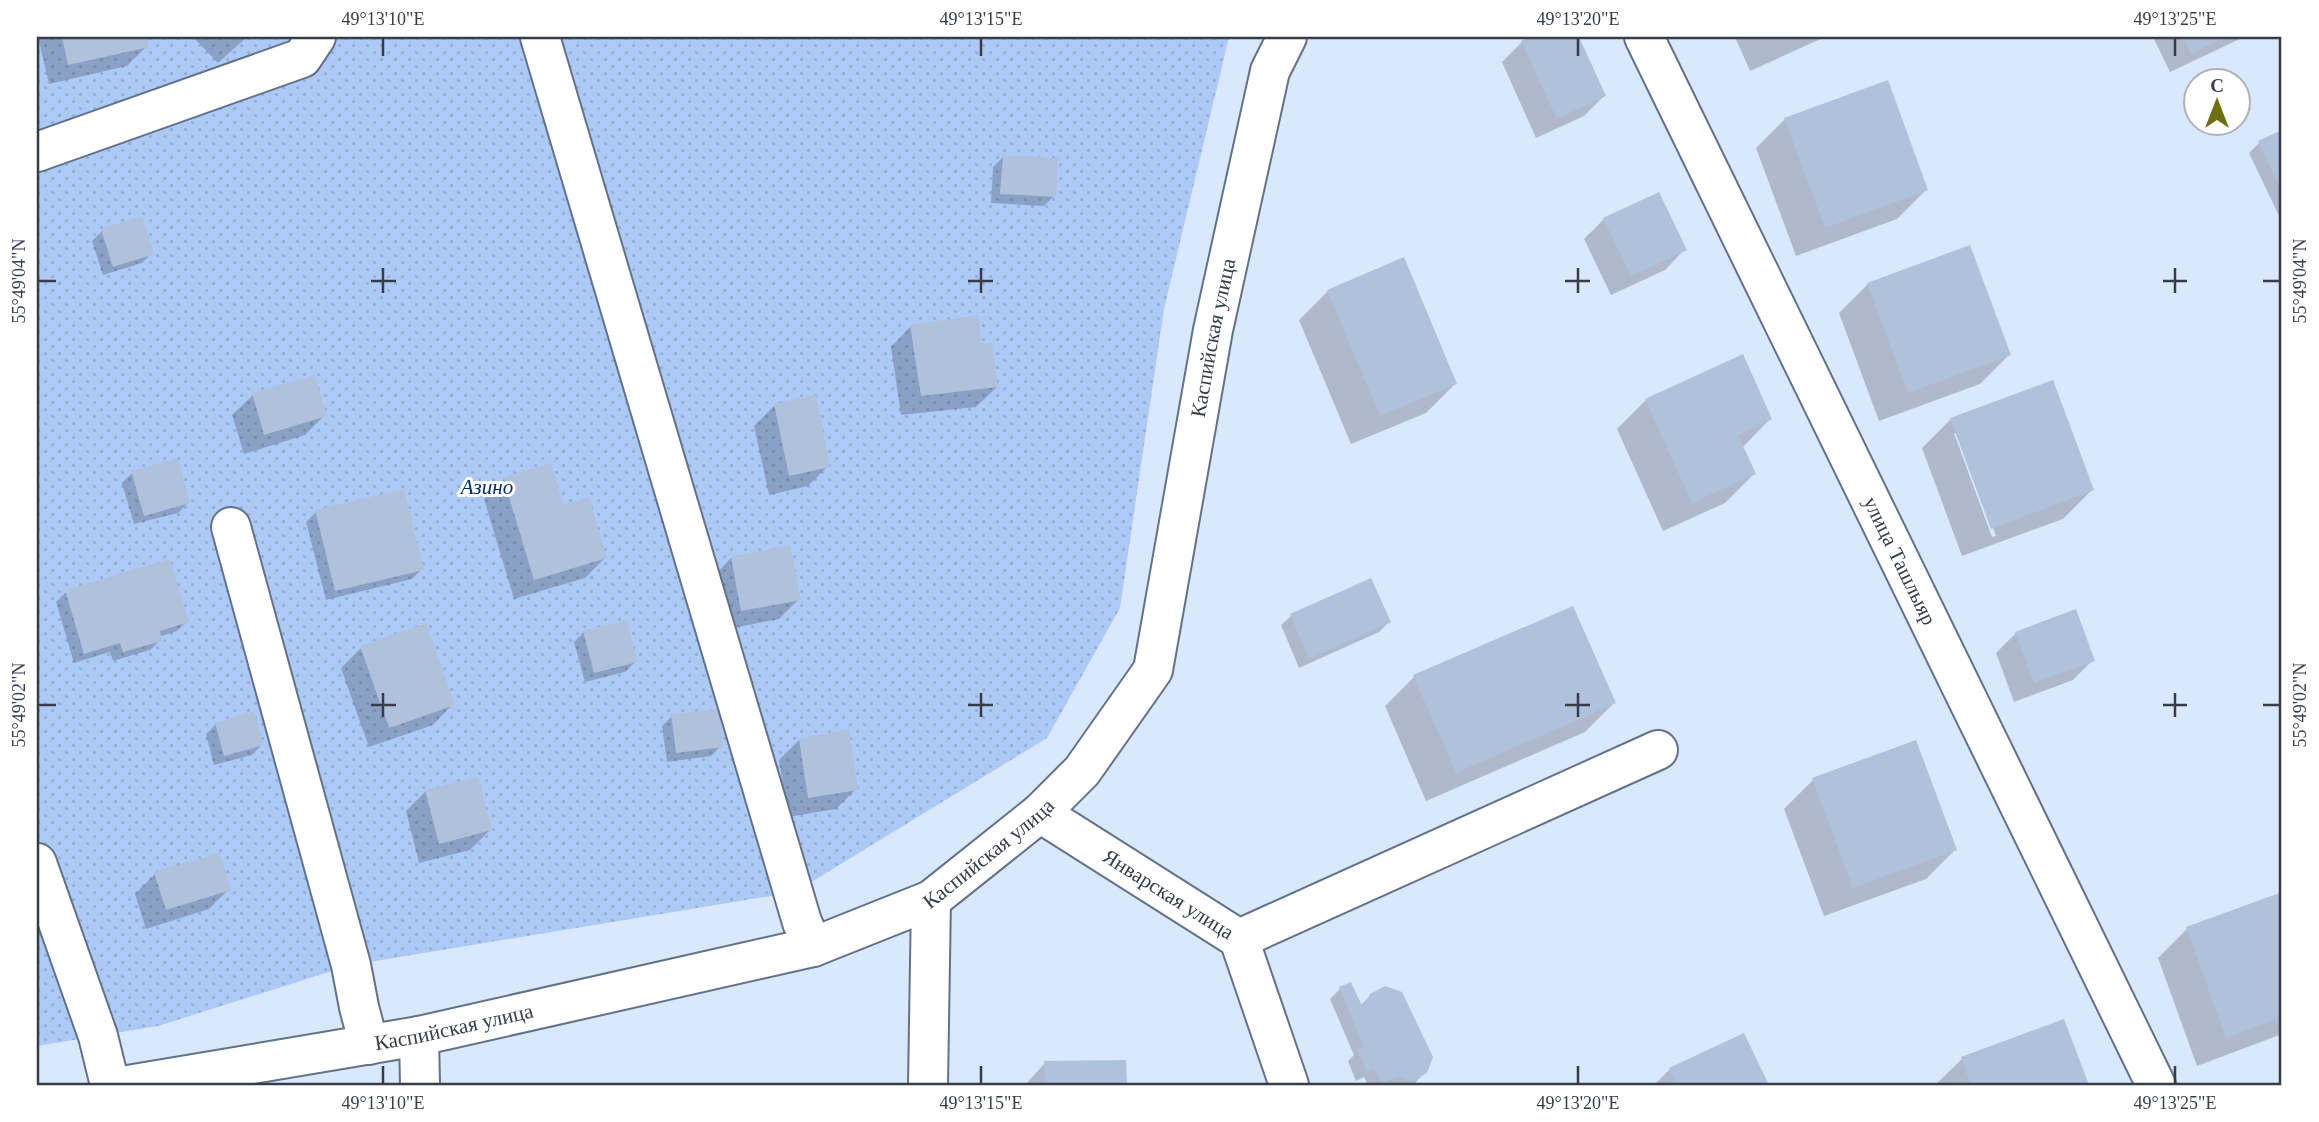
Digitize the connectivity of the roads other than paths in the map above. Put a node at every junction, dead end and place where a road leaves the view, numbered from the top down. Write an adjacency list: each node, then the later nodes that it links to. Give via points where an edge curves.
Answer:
1 (316, 37): 5 (street, via 302,58)
2 (540, 37): 12 (street)
3 (1287, 37): 8 (street, Каспийская улица, via 1270,71 1213,330 1153,670 1082,771)
4 (1644, 37): 20 (street, улица Ташлыяр)
5 (37, 152)
6 (231, 527): 14 (street)
7 (1658, 750): 11 (street)
8 (1040, 813): 10 (street, Каспийская улица); 11 (street, Январская улица)
9 (37, 863): 15 (street, via 98,1036)
10 (931, 900): 12 (street, Каспийская улица); 18 (street)
11 (1239, 939): 19 (street, Январская улица)
12 (813, 947): 13 (street, Каспийская улица)
13 (419, 1036): 14 (street, Каспийская улица); 17 (street)
14 (369, 1045): 16 (street, Каспийская улица)
15 (110, 1085)
16 (128, 1085)
17 (420, 1085)
18 (928, 1085)
19 (1289, 1085)
20 (2156, 1085)

